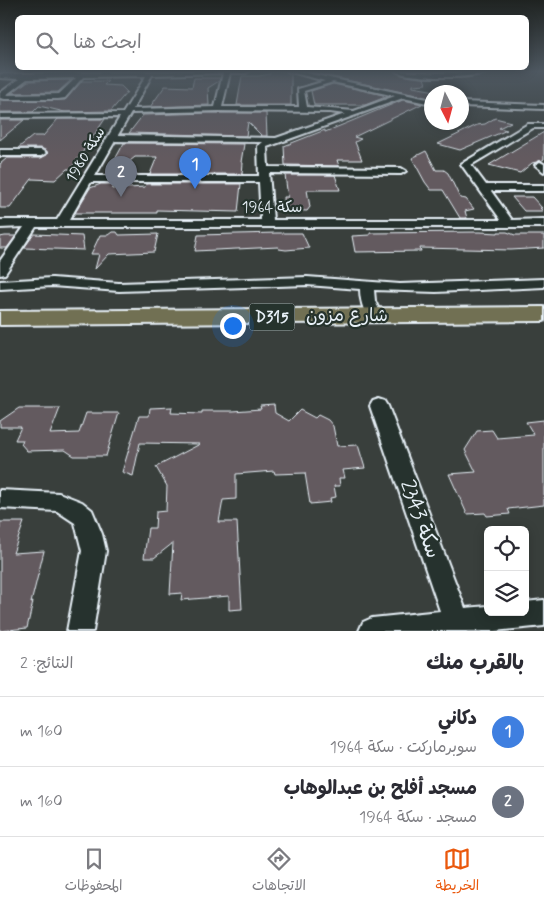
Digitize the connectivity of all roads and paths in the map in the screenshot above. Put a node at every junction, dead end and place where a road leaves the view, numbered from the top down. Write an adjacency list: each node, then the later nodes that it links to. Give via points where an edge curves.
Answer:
1 (134, 100): 10 (street, سكة 1980)
2 (220, 100): 8 (street)
3 (302, 100): 9 (street)
4 (389, 100): 11 (street)
5 (469, 104): 6 (street)
6 (503, 106): 7 (street); 13 (street)
7 (544, 108)
8 (218, 109): 9 (street); 10 (street)
9 (303, 109): 11 (street)
10 (127, 113): 12 (street); 15 (street, سكة 1980)
11 (352, 113): 16 (street)
12 (0, 116)
13 (524, 121): 14 (street); 22 (street, via 466,164)
14 (544, 126)
15 (112, 138): 16 (street); 21 (street, سكة 1980)
16 (280, 140): 20 (street, via 262,146)
17 (0, 153): 18 (street)
18 (41, 153)
19 (401, 171): 20 (street)
20 (264, 175): 21 (street); 29 (street)
21 (88, 179): 28 (street, سكة 1980)
22 (484, 188): 23 (street); 24 (street)
23 (544, 188)
24 (509, 223): 25 (street, سكة 1964); 29 (street, سكة 1964)
25 (544, 223)
26 (0, 224): 27 (street, سكة 1964)
27 (32, 224): 28 (street, سكة 1964); 30 (street)
28 (61, 224): 29 (street, سكة 1964)
29 (266, 224)
30 (0, 271)
31 (544, 283): 33 (street, via 436,288)
32 (0, 284): 33 (street, via 52,282 120,287 307,281)
33 (367, 286): 35 (street, via 368,305)
34 (544, 314): 35 (main road, شارع مزون / D315)
35 (374, 316): 36 (main road, شارع مزون / D315)
36 (0, 318)
37 (544, 329): 38 (main road, شارع مزون / D315)
38 (0, 332)
39 (379, 406): 42 (street, سكة 2343)
40 (0, 499): 43 (street, via 59,502 84,517 94,552)
41 (544, 613): 42 (street)
42 (458, 627): 44 (street)
43 (80, 631)
44 (372, 631)

